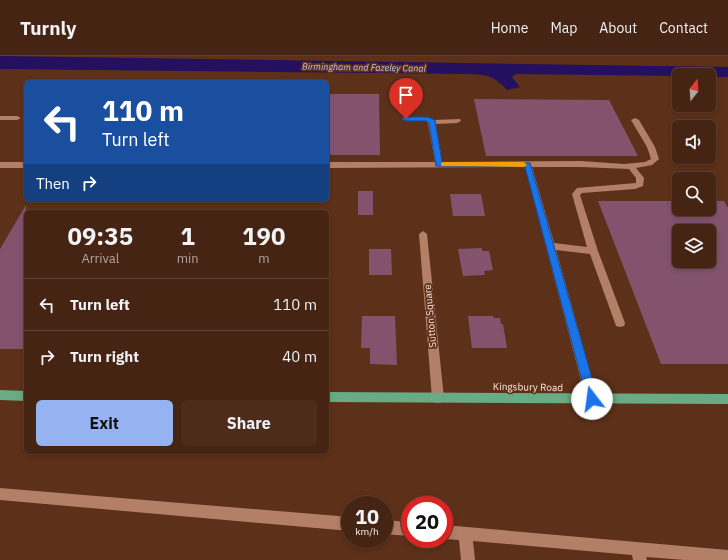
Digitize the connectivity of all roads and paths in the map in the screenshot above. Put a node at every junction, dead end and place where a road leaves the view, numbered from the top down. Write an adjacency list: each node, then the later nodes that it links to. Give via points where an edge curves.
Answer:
1 (0, 118): 2 (street)
2 (17, 118)
3 (406, 119): 6 (street, via 428,119)
4 (635, 120): 12 (street, via 655,158 647,164)
5 (457, 121): 6 (street)
6 (432, 122): 10 (street)
7 (0, 165): 8 (street)
8 (24, 165)
9 (329, 165): 10 (street)
10 (439, 165): 11 (street)
11 (528, 165): 12 (street); 14 (street)
12 (626, 166): 15 (street, via 632,167 640,178 640,184 580,190 576,194)
13 (423, 234): 20 (street, Sutton Square)
14 (550, 246): 15 (street); 21 (street)
15 (593, 251): 16 (street)
16 (620, 323)
17 (0, 395): 18 (main road)
18 (24, 396)
19 (329, 397): 20 (main road, Kingsbury Road)
20 (438, 398): 21 (main road, Kingsbury Road)
21 (592, 399): 22 (main road, Kingsbury Road)
22 (728, 399)
23 (0, 494): 24 (street)
24 (341, 523)
25 (453, 533): 26 (street)
26 (465, 534): 27 (street); 29 (street)
27 (639, 555): 28 (street)
28 (728, 557)
29 (468, 560)

